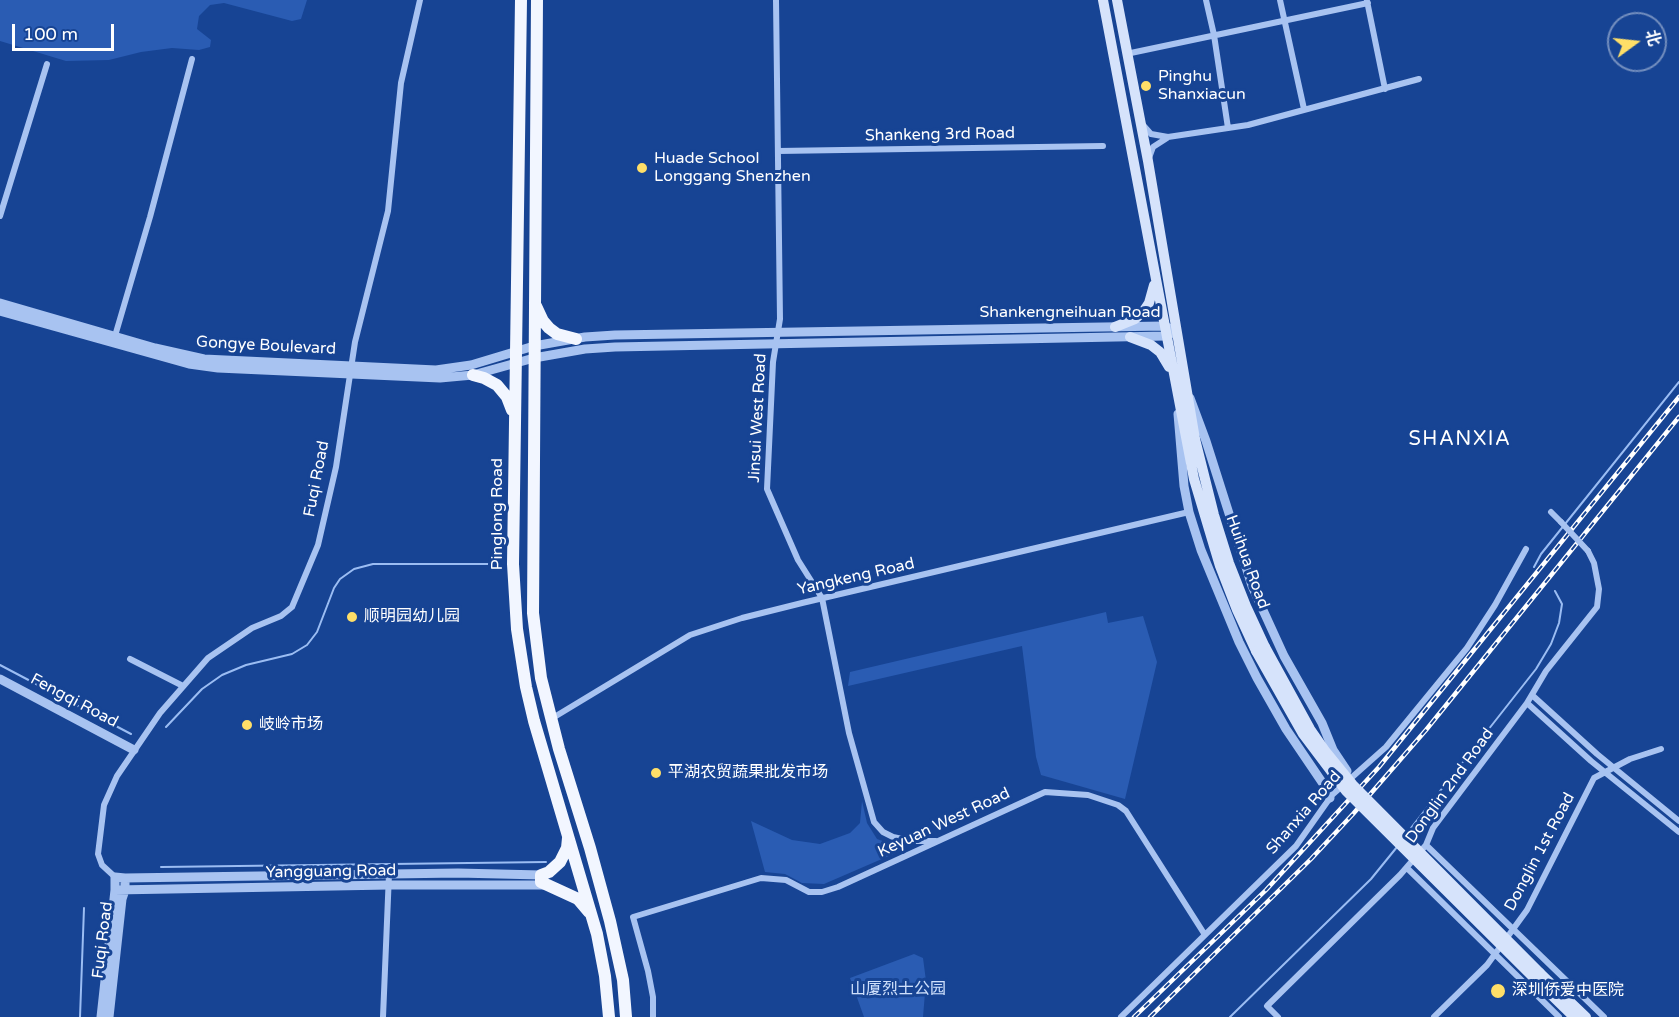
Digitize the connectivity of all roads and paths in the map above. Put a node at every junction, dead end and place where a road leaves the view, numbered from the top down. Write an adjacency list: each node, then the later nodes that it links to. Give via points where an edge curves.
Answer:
1 (420, 0): 39 (street, Fuqi Road, via 402,83 388,211)
2 (520, 0): 38 (main road, Pinglong Road)
3 (537, 0): 26 (main road, Pinglong Road)
4 (776, 0): 22 (street, Jinsui West Road)
5 (1103, 0): 25 (main road, Huihua Road)
6 (1117, 0): 12 (main road, Huihua Road)
7 (1206, 0): 11 (street)
8 (1280, 0): 10 (street)
9 (1367, 1): 10 (street); 16 (street)
10 (1284, 20): 11 (street); 17 (street)
11 (1214, 35): 12 (street); 19 (street)
12 (1126, 54): 18 (main road, Huihua Road)
13 (192, 59): 35 (street)
14 (47, 64): 24 (street)
15 (1419, 79): 16 (street)
16 (1385, 89): 17 (street)
17 (1304, 110): 19 (street)
18 (1140, 119): 20 (street, via 1151,134); 23 (main road, Huihua Road)
19 (1228, 128): 20 (street)
20 (1168, 137): 23 (street, via 1153,147)
21 (1103, 146): 22 (street, Shankeng 3rd Road)
22 (778, 151): 31 (street, Jinsui West Road)
23 (1148, 161): 30 (main road, Huihua Road)
24 (0, 216)
25 (1155, 279): 29 (main road, via 1143,312); 32 (main road, Huihua Road)
26 (534, 298): 34 (main road, via 537,311 549,328); 37 (main road, Pinglong Road)
27 (0, 303): 35 (street, Gongye Boulevard)
28 (0, 311): 35 (street, Gongye Boulevard)
29 (1115, 327): 31 (street, Shankengneihuan Road); 32 (street, Shankengneihuan Road)
30 (1176, 330): 32 (street, Shankengneihuan Road); 42 (main road, Huihua Road)
31 (778, 331): 34 (street, Shankengneihuan Road); 36 (street, Jinsui West Road)
32 (1165, 331): 33 (street, Shankengneihuan Road); 40 (main road, Huihua Road)
33 (1131, 337): 36 (street, Shankengneihuan Road); 40 (main road, via 1160,352)
34 (576, 339): 37 (street, Shankengneihuan Road)
35 (117, 341): 39 (street, Gongye Boulevard, via 174,361 203,366)
36 (776, 343): 37 (street, Shankengneihuan Road); 47 (street, Jinsui West Road, via 767,489 798,560)
37 (534, 352): 38 (street, Gongye Boulevard); 53 (main road, Pinglong Road, via 533,613)
38 (515, 358): 39 (street, Gongye Boulevard, via 445,369); 41 (street, Gongye Boulevard); 43 (main road, Pinglong Road)
39 (350, 370): 41 (street, Gongye Boulevard, via 440,378); 50 (street, Fuqi Road, via 335,474 321,535 296,601 281,616 252,628 214,653)
40 (1173, 373): 42 (main road, Huihua Road)
41 (473, 375): 43 (main road, via 491,381 503,391)
42 (1181, 390): 44 (street, via 1180,457); 58 (street, via 1206,441 1252,586 1284,656); 76 (main road, Huihua Road, bridge, via 1194,479 1237,610 1303,734 1340,782)
43 (515, 423): 61 (main road, Pinglong Road, via 513,564 517,629 534,721)
44 (1189, 512): 47 (street, Yangkeng Road); 59 (street, via 1239,642 1286,729)
45 (1551, 512): 51 (street, Donglin 2nd Road, bridge, via 1588,551 1599,589 1597,607)
46 (1526, 549): 58 (street, Shanxia Road, via 1467,648 1386,747)
47 (822, 598): 53 (street, Yangkeng Road, via 690,635); 63 (street, Jinsui West Road, via 849,732 874,822 893,837)
48 (130, 659): 50 (street)
49 (0, 679): 55 (street, Fengqi Road)
50 (183, 686): 55 (street, Fuqi Road)
51 (1532, 695): 52 (street, Donglin 2nd Road); 56 (street)
52 (1527, 703): 57 (street); 64 (street, Donglin 2nd Road, via 1433,828)
53 (551, 719): 81 (main road, Pinglong Road, via 610,921)
54 (1661, 749): 56 (street, Donglin 1st Road)
55 (134, 750): 67 (street, Fuqi Road, via 112,786 102,815 99,860)
56 (1614, 768): 57 (street, Donglin 1st Road); 60 (street)
57 (1605, 772): 62 (street); 73 (street, Donglin 1st Road, via 1594,778 1527,910)
58 (1351, 778): 59 (street, Shanxia Road)
59 (1330, 798): 74 (street, Shanxia Road, via 1296,846)
60 (1679, 821)
61 (568, 832): 69 (main road, via 567,848); 72 (main road, Pinglong Road)
62 (1679, 832)
63 (936, 841): 74 (street, Keyuan West Road, via 1045,792 1088,795 1118,805 1126,811); 82 (street, Keyuan West Road, via 822,892 809,892 786,880 761,878 633,917 648,971)
64 (1426, 845): 65 (street, Donglin 2nd Road); 73 (street)
65 (1407, 868): 75 (street); 84 (street, Donglin 2nd Road, via 1267,1006)
66 (389, 874): 68 (street, Yangguang Road); 69 (street, Yangguang Road); 70 (street)
67 (115, 877): 68 (street); 71 (street, Fuqi Road)
68 (125, 878): 71 (street, Fuqi Road)
69 (544, 880): 70 (street, Yangguang Road); 72 (main road, via 578,899)
70 (389, 885): 71 (street, Yangguang Road); 79 (street)
71 (120, 890): 77 (street, Fuqi Road); 78 (street, Fuqi Road)
72 (592, 918): 80 (main road, Pinglong Road, via 606,976)
73 (1513, 929): 75 (street, Donglin 1st Road); 89 (street)
74 (1205, 935): 83 (street, Shanxia Road)
75 (1495, 954): 85 (street, Donglin 1st Road); 86 (street)
76 (1538, 976): 87 (main road, Huihua Road); 88 (main road, Huihua Road)
77 (101, 1017)
78 (109, 1017)
79 (383, 1017)
80 (609, 1017)
81 (626, 1017)
82 (653, 1017)
83 (1121, 1017)
84 (1278, 1017)
85 (1434, 1017)
86 (1559, 1017)
87 (1574, 1017)
88 (1586, 1017)
89 (1604, 1017)

